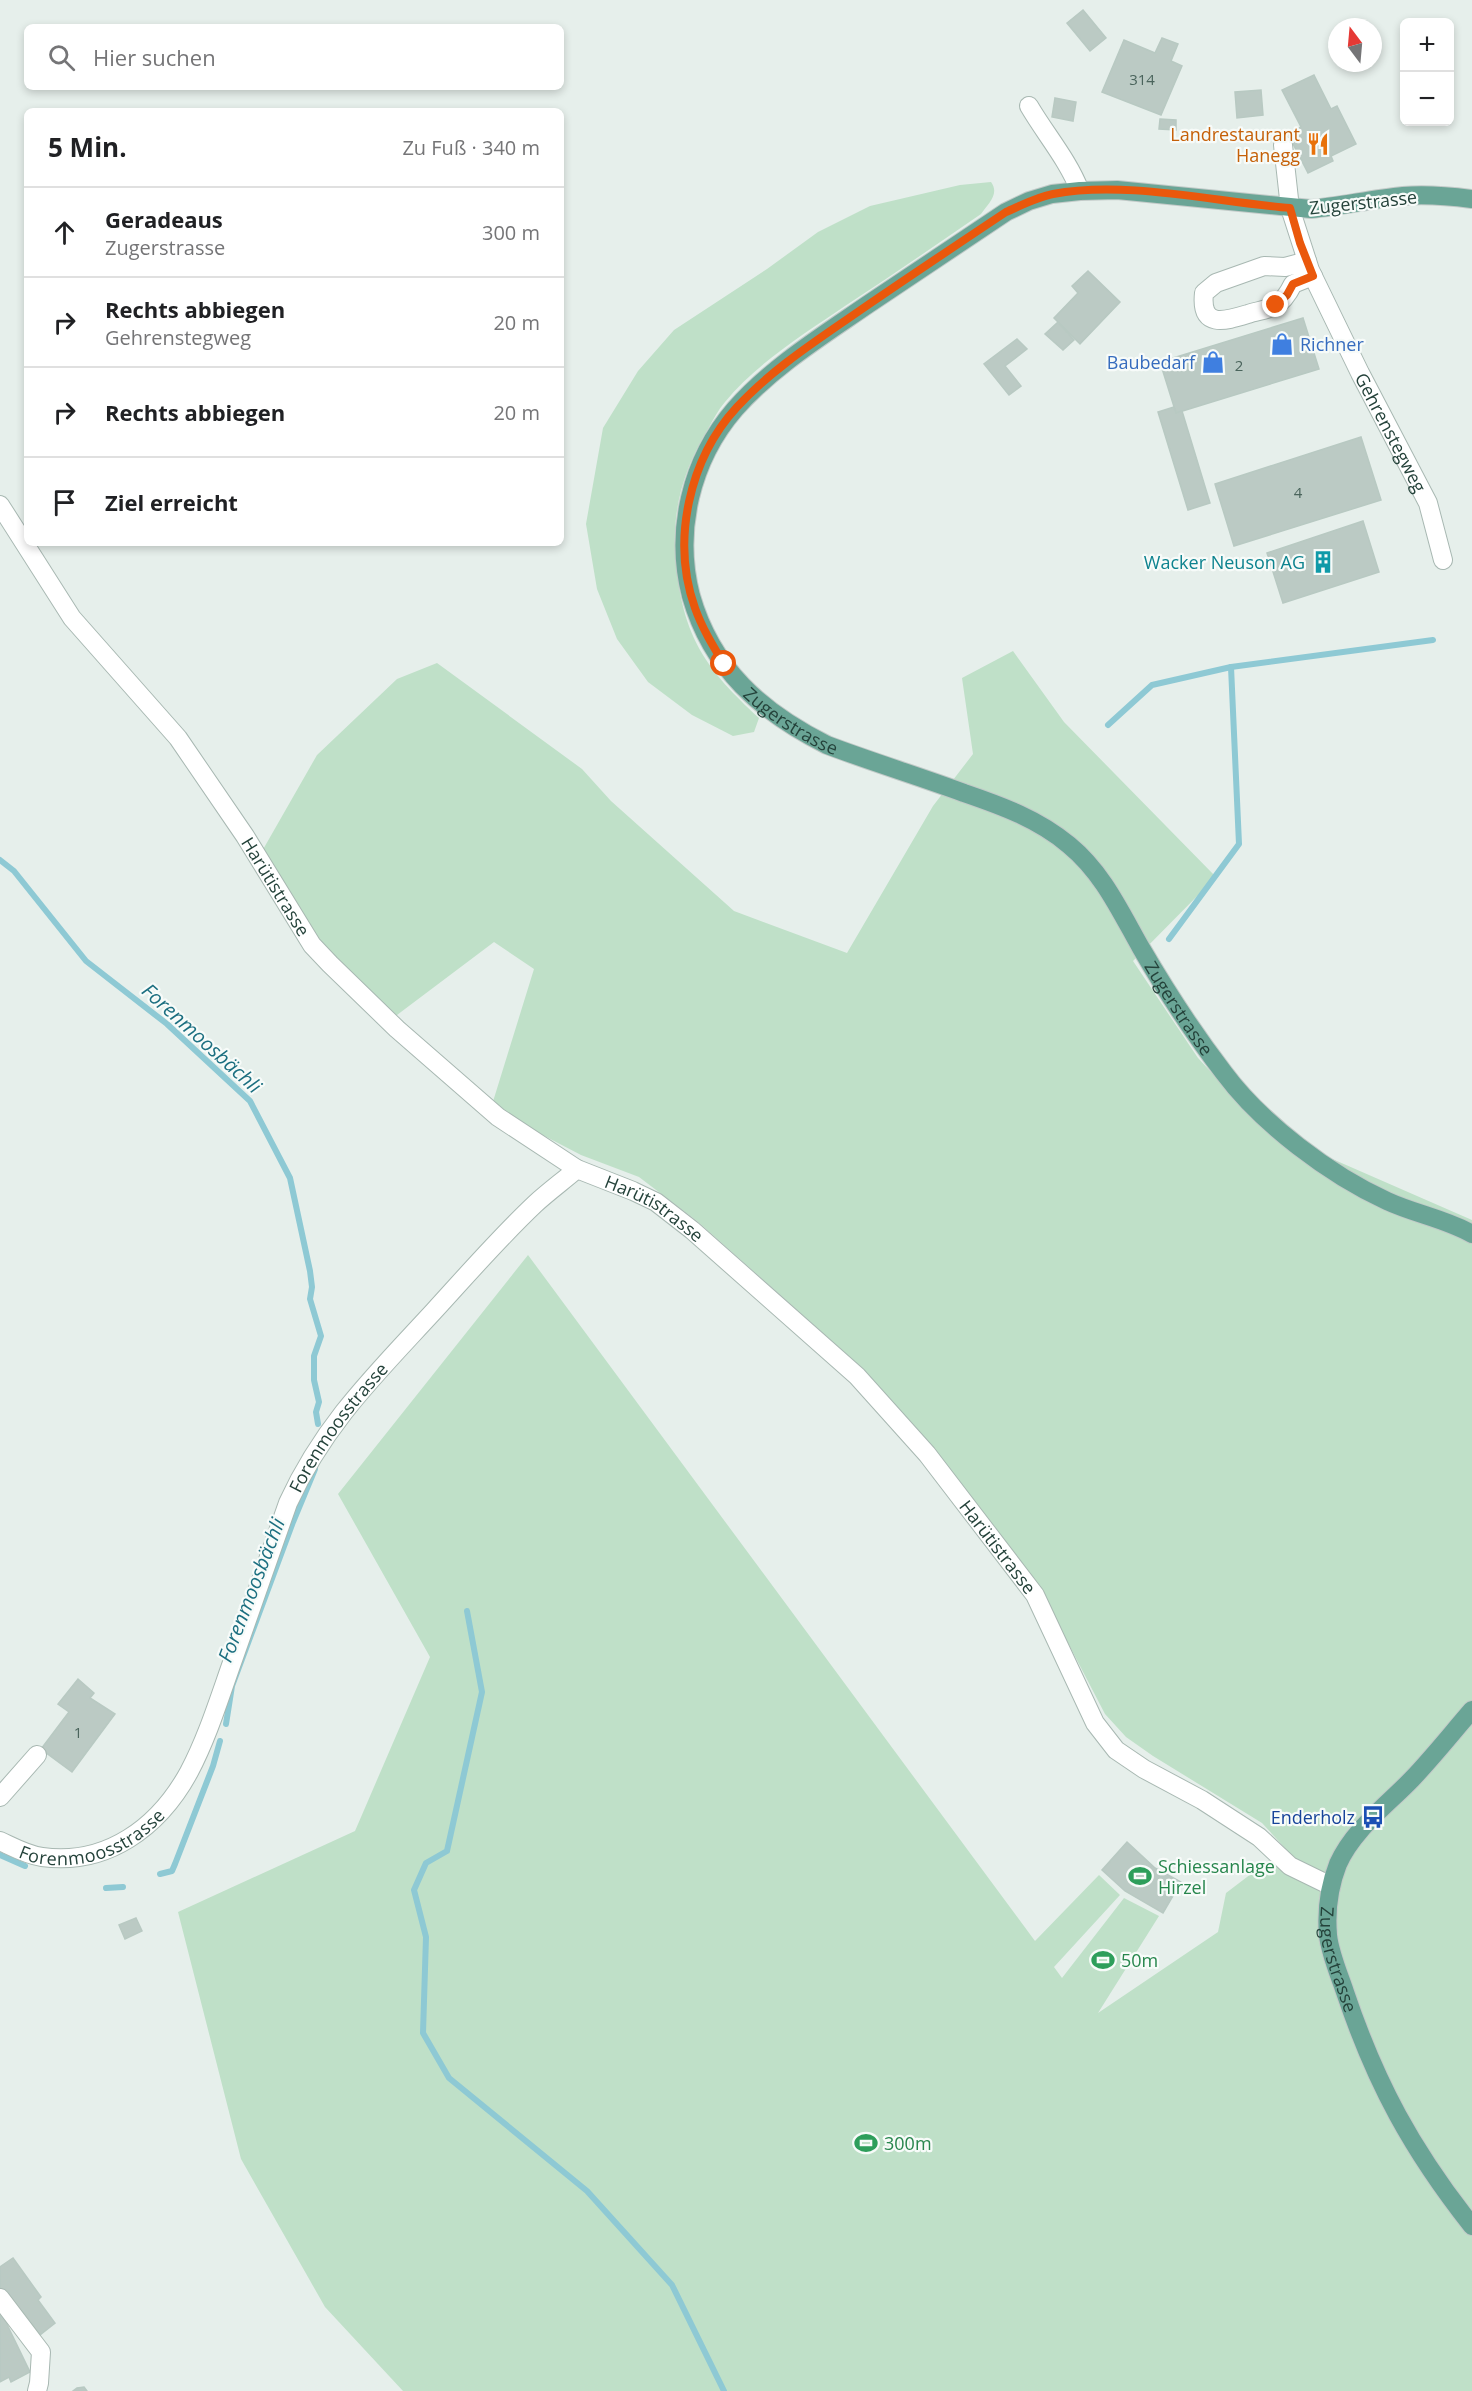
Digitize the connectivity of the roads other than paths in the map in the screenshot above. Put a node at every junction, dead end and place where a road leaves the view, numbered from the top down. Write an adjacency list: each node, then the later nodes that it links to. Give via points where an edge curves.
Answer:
1 (1029, 106): 3 (street, via 1071,170)
2 (1282, 145): 5 (street, Gehrenstegweg)
3 (1080, 191): 5 (main road, Zugerstrasse, via 1117,190); 12 (main road, Zugerstrasse, via 1052,194 1006,212 790,359 736,408 707,450 689,501 684,557 694,606 709,640 742,687 769,712 800,732 1028,818 1070,845 1116,900 1199,1040 1226,1076 1268,1120 1356,1186)
4 (1472, 199): 5 (main road, Zugerstrasse, via 1403,196 1336,207)
5 (1290, 208): 6 (street, Gehrenstegweg)
6 (1310, 268): 6 (street, via 1264,266 1216,283 1204,293 1203,306 1207,315 1226,321 1276,305); 10 (street, Gehrenstegweg, via 1428,502)
7 (0, 505): 8 (street, Harütistrasse)
8 (24, 543)
9 (26, 546): 11 (street, Harütistrasse, via 72,618 178,738 312,945 397,1029 498,1117)
10 (1443, 560)
11 (577, 1169): 16 (street, Forenmoosstrasse, via 508,1231 328,1430 288,1503 200,1749 159,1816 125,1842 92,1856 41,1857); 17 (street, Harütistrasse, via 656,1202 857,1376 927,1454 1035,1595 1095,1723 1116,1750 1258,1837 1290,1866)
12 (1472, 1234)
13 (1472, 1710): 17 (main road, Zugerstrasse, via 1348,1847)
14 (37, 1755): 15 (street)
15 (0, 1797)
16 (0, 1841)
17 (1331, 1886): 18 (main road, Zugerstrasse, via 1328,1938 1366,2051 1402,2126)
18 (1472, 2226)
19 (0, 2298): 20 (street, via 41,2352)
20 (36, 2391)

